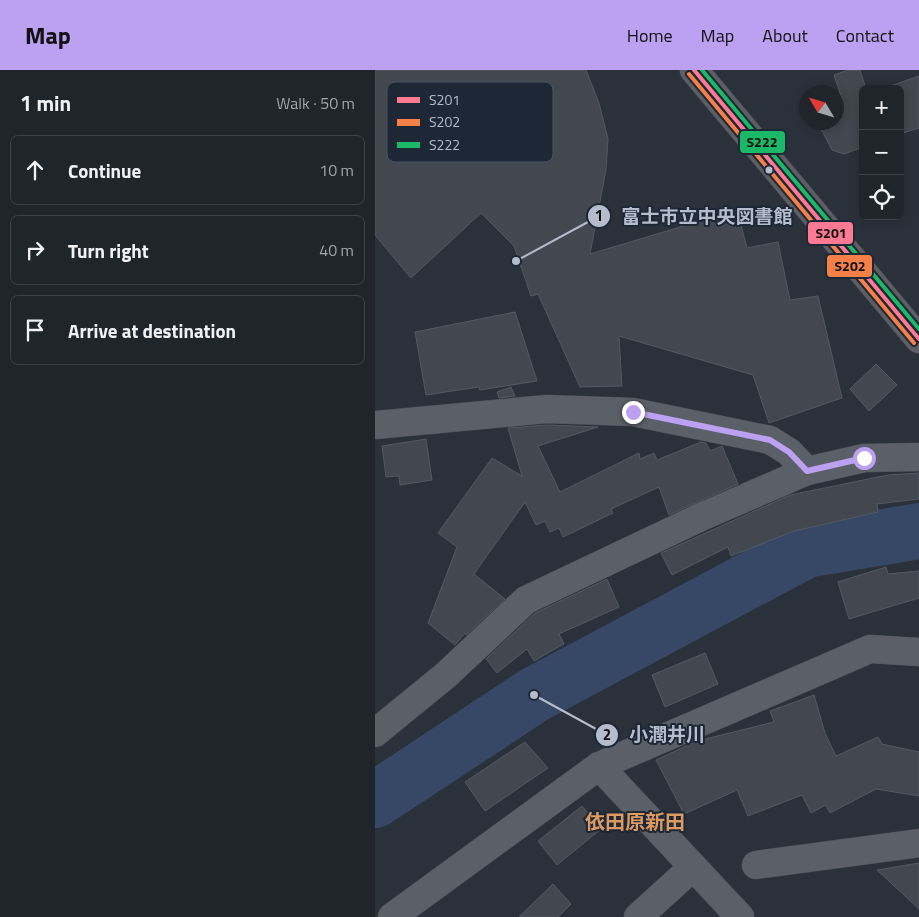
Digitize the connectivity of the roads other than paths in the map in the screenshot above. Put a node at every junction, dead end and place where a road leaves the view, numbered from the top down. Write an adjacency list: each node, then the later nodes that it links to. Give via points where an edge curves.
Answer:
1 (694, 70): 2 (highway)
2 (919, 339)
3 (375, 425): 5 (street, via 547,409 633,412 770,440 789,452)
4 (919, 457): 5 (street, via 864,458)
5 (807, 471): 7 (street, via 526,600 446,675)
6 (919, 652): 8 (street, via 871,648)
7 (375, 733)
8 (599, 766): 11 (street); 12 (street)
9 (919, 843): 10 (street)
10 (756, 865)
11 (693, 867): 13 (street); 14 (street)
12 (392, 917)
13 (638, 917)
14 (740, 917)

